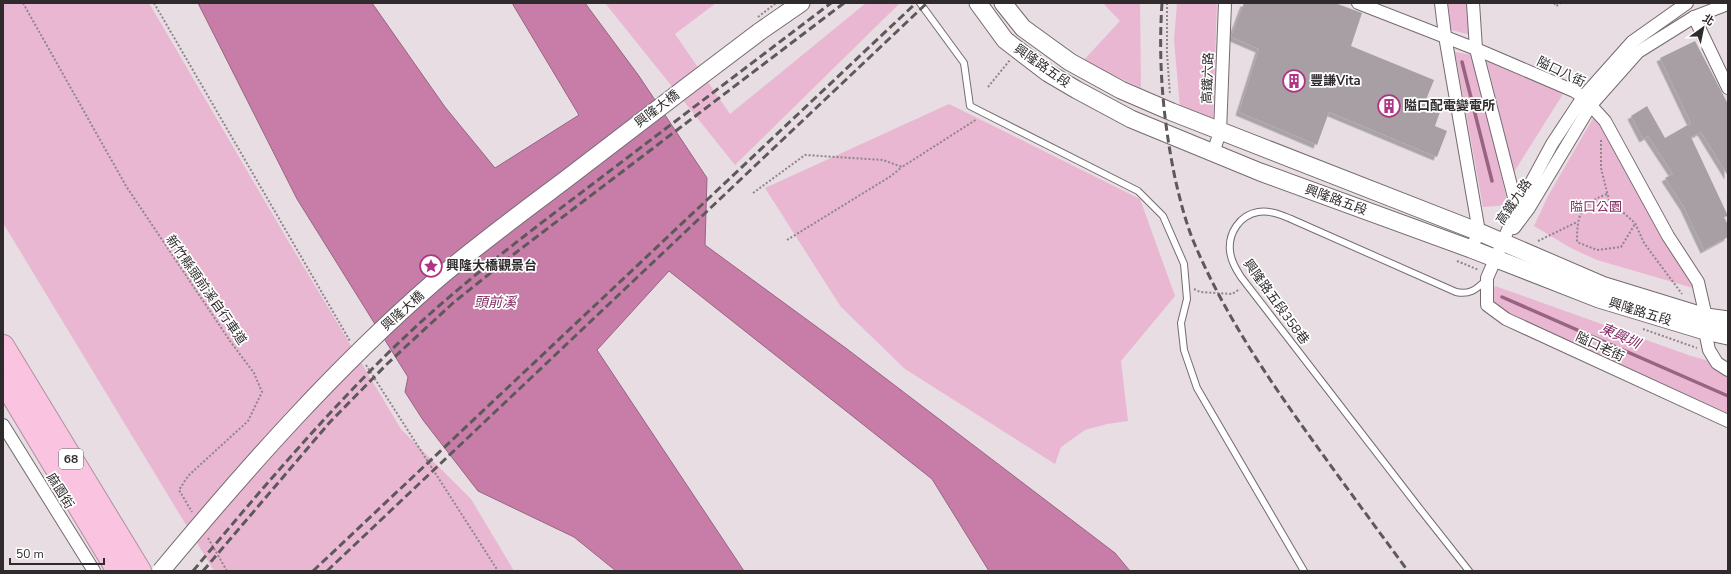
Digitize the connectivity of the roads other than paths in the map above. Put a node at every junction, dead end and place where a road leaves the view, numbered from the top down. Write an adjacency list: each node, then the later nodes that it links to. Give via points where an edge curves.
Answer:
1 (792, 3): 13 (street, 興隆大橋)
2 (801, 3): 13 (street, 興隆大橋)
3 (920, 3): 37 (lane, via 964,63 970,106 1138,191 1163,216 1184,264 1187,299 1181,323 1184,350 1198,388)
4 (978, 3): 19 (street, 興隆路五段, via 1005,40 1048,73 1131,119)
5 (1003, 3): 18 (street, 興隆路五段, via 1024,28 1070,62 1121,90)
6 (1225, 3): 18 (street, 高鐵六路)
7 (1358, 3): 14 (street, 隘口八街)
8 (1441, 3): 14 (street)
9 (1473, 3): 15 (street)
10 (1687, 3): 17 (street, 高鐵九路, via 1632,42)
11 (1728, 4): 12 (street, 高鐵九路)
12 (1694, 17): 16 (street); 17 (street, 高鐵九路, via 1638,52)
13 (759, 32): 36 (street, 興隆大橋, bridge, via 435,282 369,342 309,402)
14 (1445, 36): 15 (street, 隘口八街); 21 (street)
15 (1476, 49): 17 (street, 隘口八街, via 1574,91); 20 (street)
16 (1728, 88)
17 (1587, 101): 20 (street, 高鐵九路, via 1552,144); 22 (street, 高鐵九路, via 1529,208); 26 (street, 隘口八街, via 1605,121 1668,236 1698,282)
18 (1220, 132): 19 (street, 高鐵六路); 21 (street, 興隆路五段)
19 (1213, 153): 23 (street, 興隆路五段)
20 (1517, 209): 22 (street, 高鐵九路)
21 (1479, 232): 22 (street, 興隆路五段); 23 (street)
22 (1504, 242): 24 (street, 隘口老街); 26 (street, 興隆路五段, via 1602,285)
23 (1471, 249): 24 (street, 興隆路五段)
24 (1491, 270): 26 (street, 興隆路五段); 31 (street, 隘口老街, via 1487,305 1506,319); 38 (lane, 興隆路五段358巷, bridge, via 1473,291 1456,292 1274,212 1259,211 1249,215 1240,221 1230,239 1230,252 1241,277)
25 (1728, 320): 26 (street, 興隆路五段)
26 (1705, 324): 27 (street, 興隆路五段); 29 (street, 隘口八街, via 1709,350 1717,363)
27 (1728, 336)
28 (3, 346): 35 (highway, 68)
29 (1728, 370)
30 (3, 380): 34 (highway, 68)
31 (1728, 421)
32 (3, 425): 33 (street, 麻園街)
33 (94, 571)
34 (118, 571)
35 (140, 571)
36 (161, 571)
37 (1304, 571)
38 (1469, 571)

